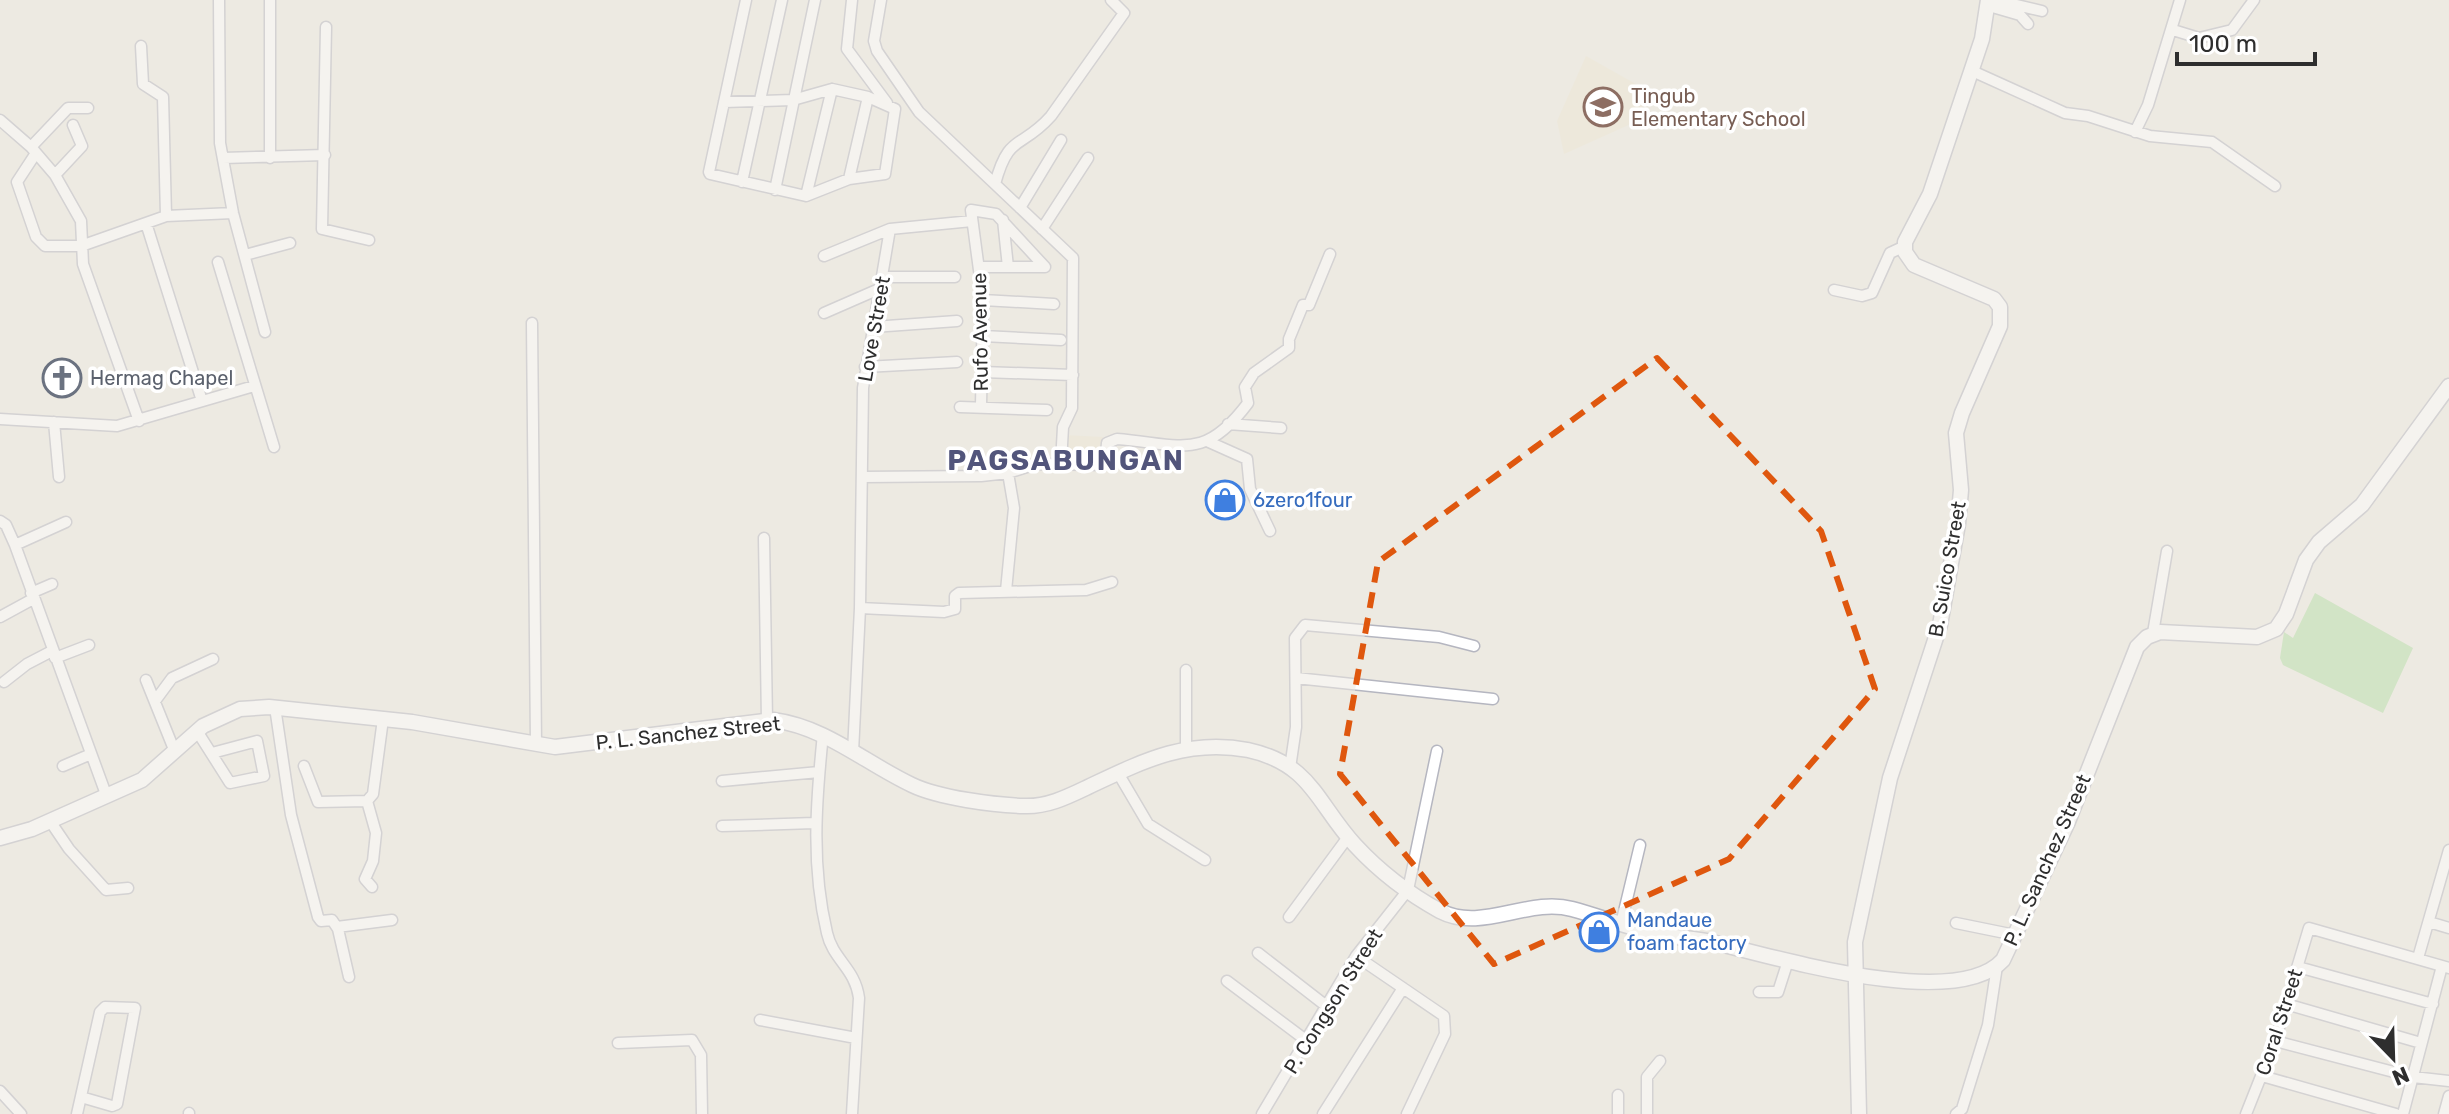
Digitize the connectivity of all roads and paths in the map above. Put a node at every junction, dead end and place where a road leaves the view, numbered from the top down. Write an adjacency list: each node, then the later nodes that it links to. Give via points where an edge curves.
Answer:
1 (219, 0): 31 (street)
2 (270, 0): 32 (street)
3 (746, 0): 21 (street)
4 (782, 0): 22 (street)
5 (815, 0): 20 (street)
6 (852, 0): 23 (street, via 847,49)
7 (881, 0): 37 (street, via 877,51 919,112)
8 (1111, 0): 37 (street, via 1124,13 1051,116 1010,146)
9 (2180, 0): 15 (street)
10 (2254, 0): 15 (street, via 2232,30 2199,38)
11 (1991, 2): 12 (street); 13 (street); 17 (street)
12 (2042, 11)
13 (2028, 24)
14 (326, 27): 30 (street)
15 (2173, 30): 27 (street)
16 (141, 46): 43 (street, via 143,84 163,97)
17 (1970, 70): 27 (street, via 2065,113); 52 (street, via 1930,194)
18 (832, 89): 19 (street); 20 (street); 40 (street)
19 (868, 97): 23 (street); 35 (street)
20 (793, 100): 22 (street); 39 (street)
21 (724, 102): 22 (street); 36 (street, via 709,172)
22 (760, 102): 36 (street)
23 (891, 106): 35 (street, via 885,174)
24 (88, 108): 29 (street, via 68,108)
25 (0, 120): 29 (street)
26 (73, 125): 34 (street, via 82,146)
27 (2135, 132): 38 (street, via 2212,142)
28 (1061, 140): 41 (street)
29 (33, 150): 34 (street); 51 (street, via 17,182 36,237 45,246)
30 (325, 155): 32 (street); 49 (street, via 322,229)
31 (223, 158): 32 (street); 42 (street)
32 (270, 158)
33 (1088, 158): 48 (street)
34 (55, 175): 51 (street, via 81,221)
35 (849, 179): 40 (street)
36 (742, 182): 39 (street)
37 (995, 184): 41 (street)
38 (2275, 186)
39 (775, 190): 40 (street)
40 (806, 196)
41 (1020, 208): 48 (street)
42 (233, 213): 43 (street); 54 (street)
43 (166, 216): 46 (street)
44 (972, 216): 45 (street, via 990,212); 47 (street); 57 (street, Rufo Avenue)
45 (1003, 220): 58 (street); 58 (street, via 1045,267)
46 (146, 223): 51 (street); 77 (street)
47 (890, 229): 55 (street); 60 (street, Love Street)
48 (1042, 229): 74 (street, via 1074,262)
49 (369, 240)
50 (290, 243): 54 (street)
51 (81, 246): 82 (street)
52 (1905, 246): 61 (street, via 1890,253 1872,293); 162 (street, B. Suico Street, via 1914,265 1994,299 2000,307 2000,326 1956,433 1961,490 1949,582 1937,638 1890,778 1855,942)
53 (1330, 254): 84 (street, via 1310,302 1303,305 1289,348 1247,381 1248,403)
54 (245, 255): 68 (street)
55 (824, 256)
56 (218, 262): 75 (street)
57 (980, 267): 58 (street); 62 (street, Rufo Avenue)
58 (1008, 267)
59 (955, 277): 60 (street)
60 (881, 283): 64 (street); 67 (street, Love Street)
61 (1834, 290)
62 (983, 300): 63 (street); 69 (street, Rufo Avenue)
63 (1054, 304)
64 (824, 313)
65 (957, 321): 67 (street)
66 (532, 323): 120 (street)
67 (873, 327): 72 (street, Love Street)
68 (265, 332)
69 (983, 336): 70 (street); 73 (street, Rufo Avenue)
70 (1061, 340)
71 (957, 362): 72 (street)
72 (865, 367): 91 (street, Love Street)
73 (982, 372): 74 (street); 78 (street, Rufo Avenue)
74 (1073, 375): 88 (street)
75 (254, 386): 77 (street); 87 (street)
76 (2449, 386): 104 (street, via 2362,505 2306,560 2276,629 2257,637)
77 (202, 401): 82 (street)
78 (981, 406): 79 (street); 80 (street)
79 (960, 407)
80 (1047, 410)
81 (0, 419): 83 (street)
82 (139, 421): 83 (street, via 117,426)
83 (54, 422): 90 (street)
84 (1228, 424): 85 (street); 86 (street)
85 (1281, 428)
86 (1209, 442): 88 (street, via 1190,447 1117,439 1107,443 1105,465); 94 (street, via 1248,460 1250,489)
87 (274, 447)
88 (1061, 463): 89 (street)
89 (1008, 473): 91 (street); 100 (street, via 1014,508)
90 (59, 477)
91 (863, 477): 102 (street, Love Street)
92 (0, 521): 96 (street)
93 (66, 522): 96 (street)
94 (1270, 531)
95 (764, 538): 117 (street)
96 (15, 545): 101 (street)
97 (2167, 551): 104 (street)
98 (1112, 582): 100 (street, via 1086,590)
99 (52, 584): 101 (street)
100 (1006, 591): 102 (street, via 958,593 955,609 944,612)
101 (32, 596): 103 (street); 107 (street)
102 (860, 608): 124 (street, Love Street)
103 (0, 617)
104 (2153, 633): 154 (street, P. L. Sanchez Street, via 2132,655 2067,824)
105 (89, 645): 107 (street)
106 (1474, 646): 110 (street, via 1439,637 1305,625 1295,638)
107 (54, 654): 112 (street, via 27,664); 126 (street)
108 (213, 659): 114 (street, via 172,678)
109 (1186, 670): 121 (street)
110 (1296, 678): 113 (street); 129 (street)
111 (146, 680): 114 (street)
112 (4, 682)
113 (1493, 699)
114 (155, 701): 123 (street)
115 (275, 707): 116 (street, P. L. Sanchez Street); 118 (street, P. L. Sanchez Street, via 229,713); 152 (street, via 291,815 318,917)
116 (383, 719): 120 (street, P. L. Sanchez Street); 134 (street, via 373,794)
117 (767, 721): 119 (street, P. L. Sanchez Street, via 805,725); 120 (street, P. L. Sanchez Street, via 571,746)
118 (197, 731): 123 (street, P. L. Sanchez Street); 125 (street)
119 (823, 734): 124 (street, P. L. Sanchez Street); 130 (street)
120 (536, 745)
121 (1186, 747): 129 (street, P. L. Sanchez Street, via 1250,751); 131 (street, P. L. Sanchez Street)
122 (1437, 751): 146 (street)
123 (175, 752): 133 (street, P. L. Sanchez Street, via 142,780)
124 (853, 752): 131 (street, P. L. Sanchez Street, via 924,790 1015,805 1059,801)
125 (212, 753): 125 (street, via 257,741 264,776 232,784)
126 (91, 754): 127 (street); 133 (street)
127 (63, 766)
128 (304, 766): 134 (street, via 318,802)
129 (1290, 768): 138 (street, P. L. Sanchez Street, via 1318,792)
130 (819, 772): 132 (street); 136 (street)
131 (1118, 773): 142 (street, via 1150,826)
132 (722, 781)
133 (107, 797): 135 (street, P. L. Sanchez Street)
134 (367, 801): 143 (street, via 376,833 365,879)
135 (50, 821): 139 (street, P. L. Sanchez Street); 145 (street, via 102,887)
136 (814, 823): 137 (street); 171 (street, via 827,935 857,981)
137 (722, 826)
138 (1348, 837): 146 (street, P. L. Sanchez Street); 147 (street)
139 (0, 838)
140 (1640, 845): 151 (street)
141 (2449, 850): 144 (street)
142 (1205, 860)
143 (372, 887)
144 (2444, 887): 149 (street)
145 (128, 888)
146 (1408, 890): 151 (street, P. L. Sanchez Street, via 1465,919 1551,905); 156 (street, P. Congson Street)
147 (1289, 917)
148 (392, 920): 152 (street)
149 (2429, 922): 153 (street); 157 (street)
150 (1956, 923): 154 (street)
151 (1621, 924): 158 (street, P. L. Sanchez Street, via 1714,942)
152 (337, 927): 163 (street)
153 (2449, 928)
154 (2015, 935): 159 (street, P. L. Sanchez Street)
155 (1258, 953): 169 (street)
156 (1356, 956): 165 (street); 169 (street, P. Congson Street)
157 (2418, 958): 160 (street, Coral Street, via 2309,928); 161 (street)
158 (1787, 964): 162 (street, P. L. Sanchez Street); 166 (street, via 1778,992)
159 (1997, 966): 162 (street, P. L. Sanchez Street, via 1965,977); 195 (street, via 1988,1025)
160 (2298, 967): 167 (street, Coral Street); 168 (street)
161 (2446, 967): 168 (street)
162 (1855, 976): 194 (street, B. Suico Street)
163 (349, 977)
164 (1227, 981): 172 (street)
165 (1403, 988): 190 (street); 191 (street, via 1447,1023)
166 (1759, 992)
167 (2286, 1004): 173 (street, Coral Street); 175 (street)
168 (2433, 1004): 175 (street)
169 (1325, 1005): 172 (street, P. Congson Street)
170 (760, 1020): 171 (street)
171 (856, 1038): 188 (street)
172 (1307, 1041): 189 (street, P. Congson Street)
173 (2275, 1041): 177 (street, Coral Street); 178 (street)
174 (618, 1043): 187 (street, via 692,1040 701,1055)
175 (2421, 1043): 178 (street)
176 (1660, 1061): 193 (street, via 1647,1077)
177 (2262, 1076): 184 (street, Coral Street); 196 (street)
178 (2413, 1077): 179 (street); 197 (street)
179 (2449, 1081)
180 (0, 1091): 185 (street)
181 (1618, 1095): 192 (street)
182 (2449, 1096): 198 (street)
183 (81, 1097): 183 (street, via 100,1012 105,1007 135,1008 117,1104); 186 (street)
184 (2249, 1113)
185 (21, 1114)
186 (77, 1114)
187 (702, 1114)
188 (852, 1114)
189 (1262, 1114)
190 (1323, 1114)
191 (1407, 1114)
192 (1618, 1114)
193 (1647, 1114)
194 (1859, 1114)
195 (1956, 1114)
196 (2396, 1114)
197 (2403, 1114)
198 (2444, 1114)

